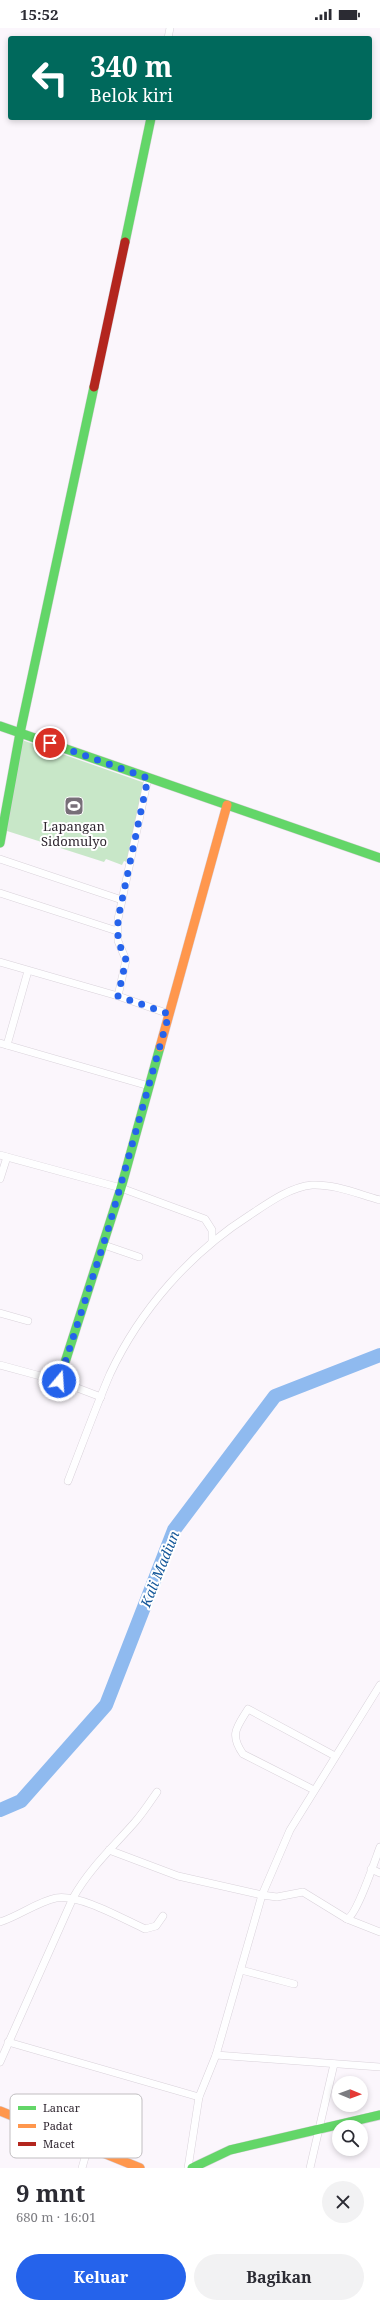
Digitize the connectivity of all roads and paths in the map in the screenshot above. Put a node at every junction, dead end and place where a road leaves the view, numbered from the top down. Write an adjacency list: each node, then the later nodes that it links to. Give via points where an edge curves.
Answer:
1 (151, 120): 3 (main road)
2 (0, 726): 3 (main road)
3 (20, 733): 4 (main road); 6 (main road)
4 (148, 778): 5 (main road); 10 (street)
5 (227, 805): 7 (main road); 15 (main road)
6 (0, 843)
7 (380, 858)
8 (0, 859): 10 (street)
9 (0, 893): 11 (street)
10 (122, 900): 11 (street)
11 (117, 931): 14 (street, via 118,941 126,960)
12 (0, 962): 13 (street)
13 (28, 971): 14 (street); 16 (street)
14 (118, 996): 15 (street)
15 (169, 1014): 17 (main road)
16 (3, 1044): 17 (street)
17 (149, 1086): 20 (main road)
18 (4, 1156): 19 (street); 20 (street)
19 (0, 1179)
20 (121, 1188): 22 (street, via 205,1219 212,1230); 23 (main road)
21 (380, 1200): 22 (street, via 331,1186 312,1185 300,1188 275,1199)
22 (212, 1242): 29 (street, via 161,1293 149,1309 126,1344)
23 (104, 1245): 24 (street); 28 (main road)
24 (139, 1257)
25 (0, 1313): 26 (street)
26 (28, 1321)
27 (0, 1365): 28 (street)
28 (59, 1381): 29 (street)
29 (101, 1397): 30 (street)
30 (68, 1481)
31 (380, 1685): 32 (street)
32 (335, 1756): 33 (street); 33 (street, via 248,1709 234,1732 236,1744 243,1754)
33 (314, 1790): 39 (street, via 290,1830)
34 (157, 1792): 36 (street, via 137,1820)
35 (380, 1847): 37 (street)
36 (109, 1850): 39 (street, via 174,1875); 40 (street, via 90,1870)
37 (371, 1869): 38 (street); 42 (street, via 351,1917)
38 (380, 1873)
39 (262, 1895): 42 (street, via 277,1897 303,1892); 45 (street)
40 (73, 1898): 41 (street, via 145,1928 156,1926); 43 (street, via 46,1901); 47 (street)
41 (163, 1916)
42 (346, 1919): 44 (street)
43 (0, 1922)
44 (380, 1932)
45 (241, 1970): 46 (street); 48 (street)
46 (294, 1984)
47 (5, 2044): 49 (street); 52 (street)
48 (216, 2055): 50 (street); 52 (street)
49 (0, 2062)
50 (334, 2064): 51 (street); 56 (street)
51 (380, 2067)
52 (199, 2097): 61 (street)
53 (0, 2111): 54 (main road)
54 (10, 2115)
55 (380, 2115): 56 (main road)
56 (318, 2131): 62 (main road, via 230,2150); 63 (street)
57 (85, 2158): 59 (street)
58 (115, 2158): 60 (main road)
59 (82, 2168)
60 (140, 2168)
61 (188, 2168)
62 (192, 2168)
63 (310, 2168)

